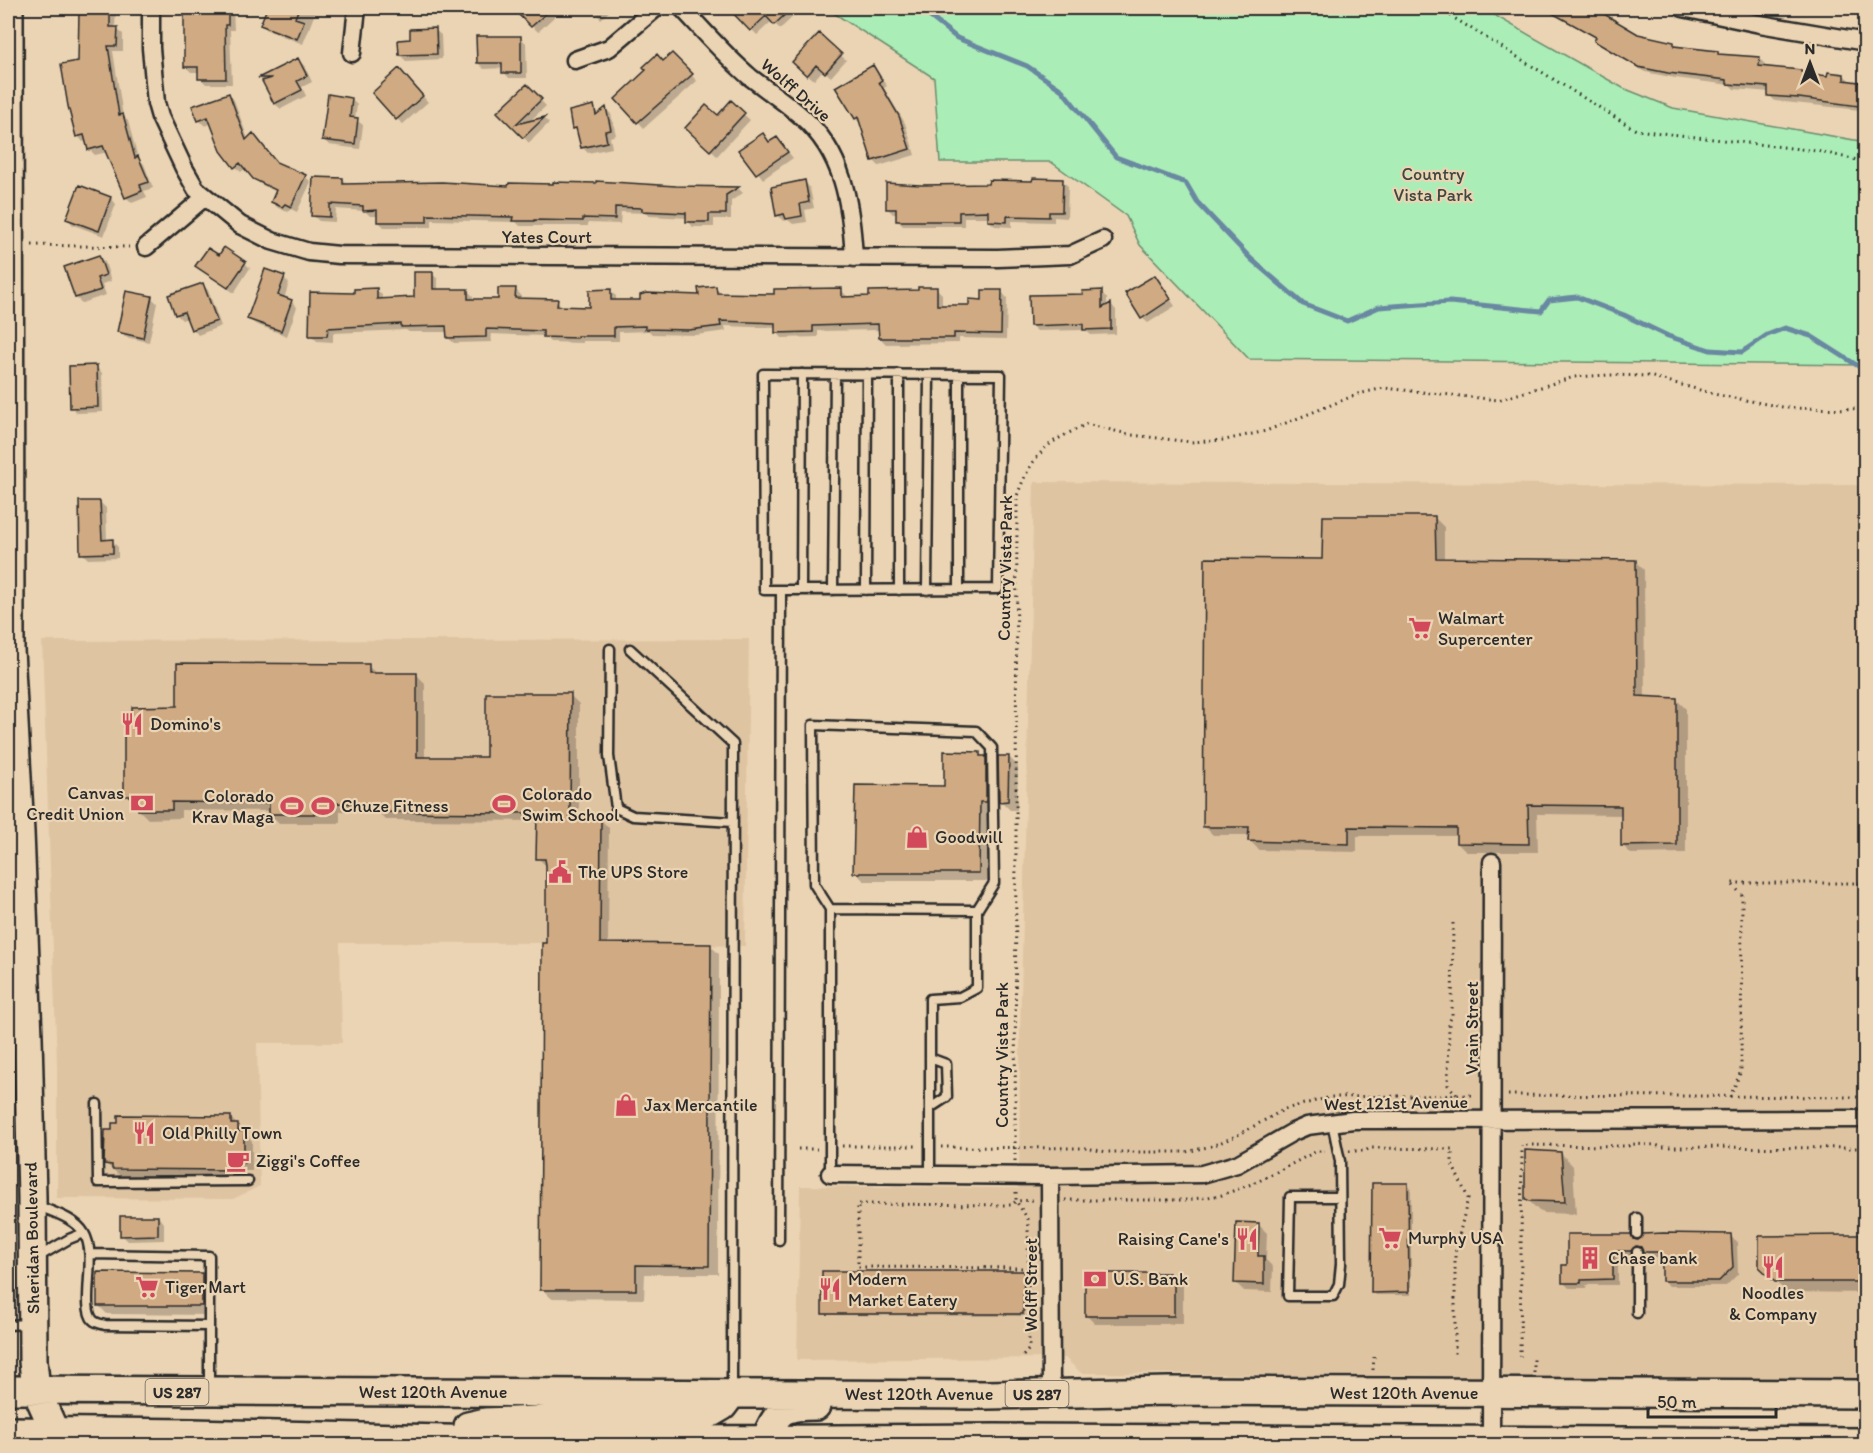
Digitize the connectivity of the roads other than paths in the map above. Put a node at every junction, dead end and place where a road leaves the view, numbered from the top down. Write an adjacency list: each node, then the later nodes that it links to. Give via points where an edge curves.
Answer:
1 (9, 8): 20 (main road, Sheridan Boulevard)
2 (151, 8): 10 (street, Yates Court, via 153,74 160,117 184,168)
3 (357, 8): 8 (street)
4 (656, 8): 9 (street, via 609,48)
5 (682, 8): 13 (street, Wolff Drive, via 750,76 817,130 846,187)
6 (1683, 8): 7 (street)
7 (1866, 42)
8 (352, 53)
9 (575, 60)
10 (205, 197): 12 (street); 13 (street, Yates Court, via 240,225 272,241 309,252 339,255)
11 (1103, 240): 13 (street, Yates Court, via 1070,255)
12 (146, 247)
13 (854, 258)
14 (802, 374): 15 (lane); 22 (lane, via 764,374 764,590); 23 (lane)
15 (835, 374): 16 (lane); 24 (lane)
16 (867, 374): 17 (lane); 25 (lane)
17 (898, 374): 18 (lane); 26 (lane)
18 (928, 375): 19 (lane); 27 (lane)
19 (959, 375): 21 (lane); 21 (lane, via 1001,375 998,589)
20 (8, 490): 45 (main road, Sheridan Boulevard, via 9,650 22,863)
21 (958, 589): 27 (lane)
22 (781, 590): 23 (lane); 49 (lane)
23 (801, 590): 24 (lane)
24 (834, 590): 25 (lane)
25 (866, 590): 26 (lane)
26 (898, 590): 27 (lane)
27 (927, 590)
28 (610, 649): 30 (lane, via 609,756 616,808 633,816)
29 (630, 649): 30 (lane, via 734,744)
30 (734, 822): 59 (lane)
31 (1492, 862): 38 (street, Vrain Street)
32 (830, 909): 33 (lane); 33 (lane, via 814,884 813,725 976,730 992,748 994,883); 40 (lane)
33 (977, 910): 34 (lane, via 977,988 960,997 930,999)
34 (930, 1058): 36 (lane); 36 (lane, via 946,1064 947,1096)
35 (97, 1104): 43 (lane, via 98,1182)
36 (930, 1108): 41 (lane)
37 (1866, 1119): 38 (street, West 121st Avenue)
38 (1492, 1121): 39 (street, West 121st Avenue); 61 (street, Vrain Street)
39 (1332, 1122): 42 (street, West 121st Avenue, via 1298,1130 1237,1164 1207,1174); 44 (lane, via 1340,1161)
40 (830, 1174): 41 (street, West 121st Avenue)
41 (930, 1175): 42 (street, West 121st Avenue)
42 (1050, 1176): 60 (street, Wolff Street)
43 (248, 1181)
44 (1340, 1197): 44 (lane, via 1341,1264 1333,1296 1288,1296 1290,1197)
45 (32, 1203): 47 (lane, via 70,1220); 52 (main road, Sheridan Boulevard)
46 (1637, 1218): 48 (lane)
47 (84, 1233): 51 (lane); 52 (lane)
48 (1637, 1234)
49 (779, 1240)
50 (1637, 1252): 53 (lane)
51 (90, 1254): 55 (lane, via 88,1313 94,1322); 55 (lane, via 209,1256)
52 (33, 1260): 54 (main road, Sheridan Boulevard)
53 (1637, 1313)
54 (20, 1325): 57 (main road, Sheridan Boulevard)
55 (209, 1326): 58 (lane)
56 (8, 1390): 57 (main road, West 120th Avenue / US 287)
57 (36, 1390): 58 (main road, West 120th Avenue / US 287); 64 (main road, Sheridan Boulevard); 65 (main road, Sheridan Boulevard)
58 (209, 1392): 59 (main road, West 120th Avenue / US 287)
59 (732, 1394): 60 (main road, West 120th Avenue / US 287); 66 (main road, via 711,1413 486,1422)
60 (1047, 1394): 61 (main road, West 120th Avenue / US 287); 67 (main road, via 1007,1407 795,1406 776,1416)
61 (1491, 1394): 62 (main road, West 120th Avenue / US 287); 68 (street, Vrain Street)
62 (1866, 1394)
63 (192, 1433): 65 (main road); 66 (main road); 70 (main road)
64 (14, 1436): 65 (main road)
65 (55, 1439)
66 (399, 1439): 67 (main road)
67 (765, 1440): 68 (main road)
68 (1491, 1442): 69 (main road)
69 (1866, 1442)
70 (147, 1446)

